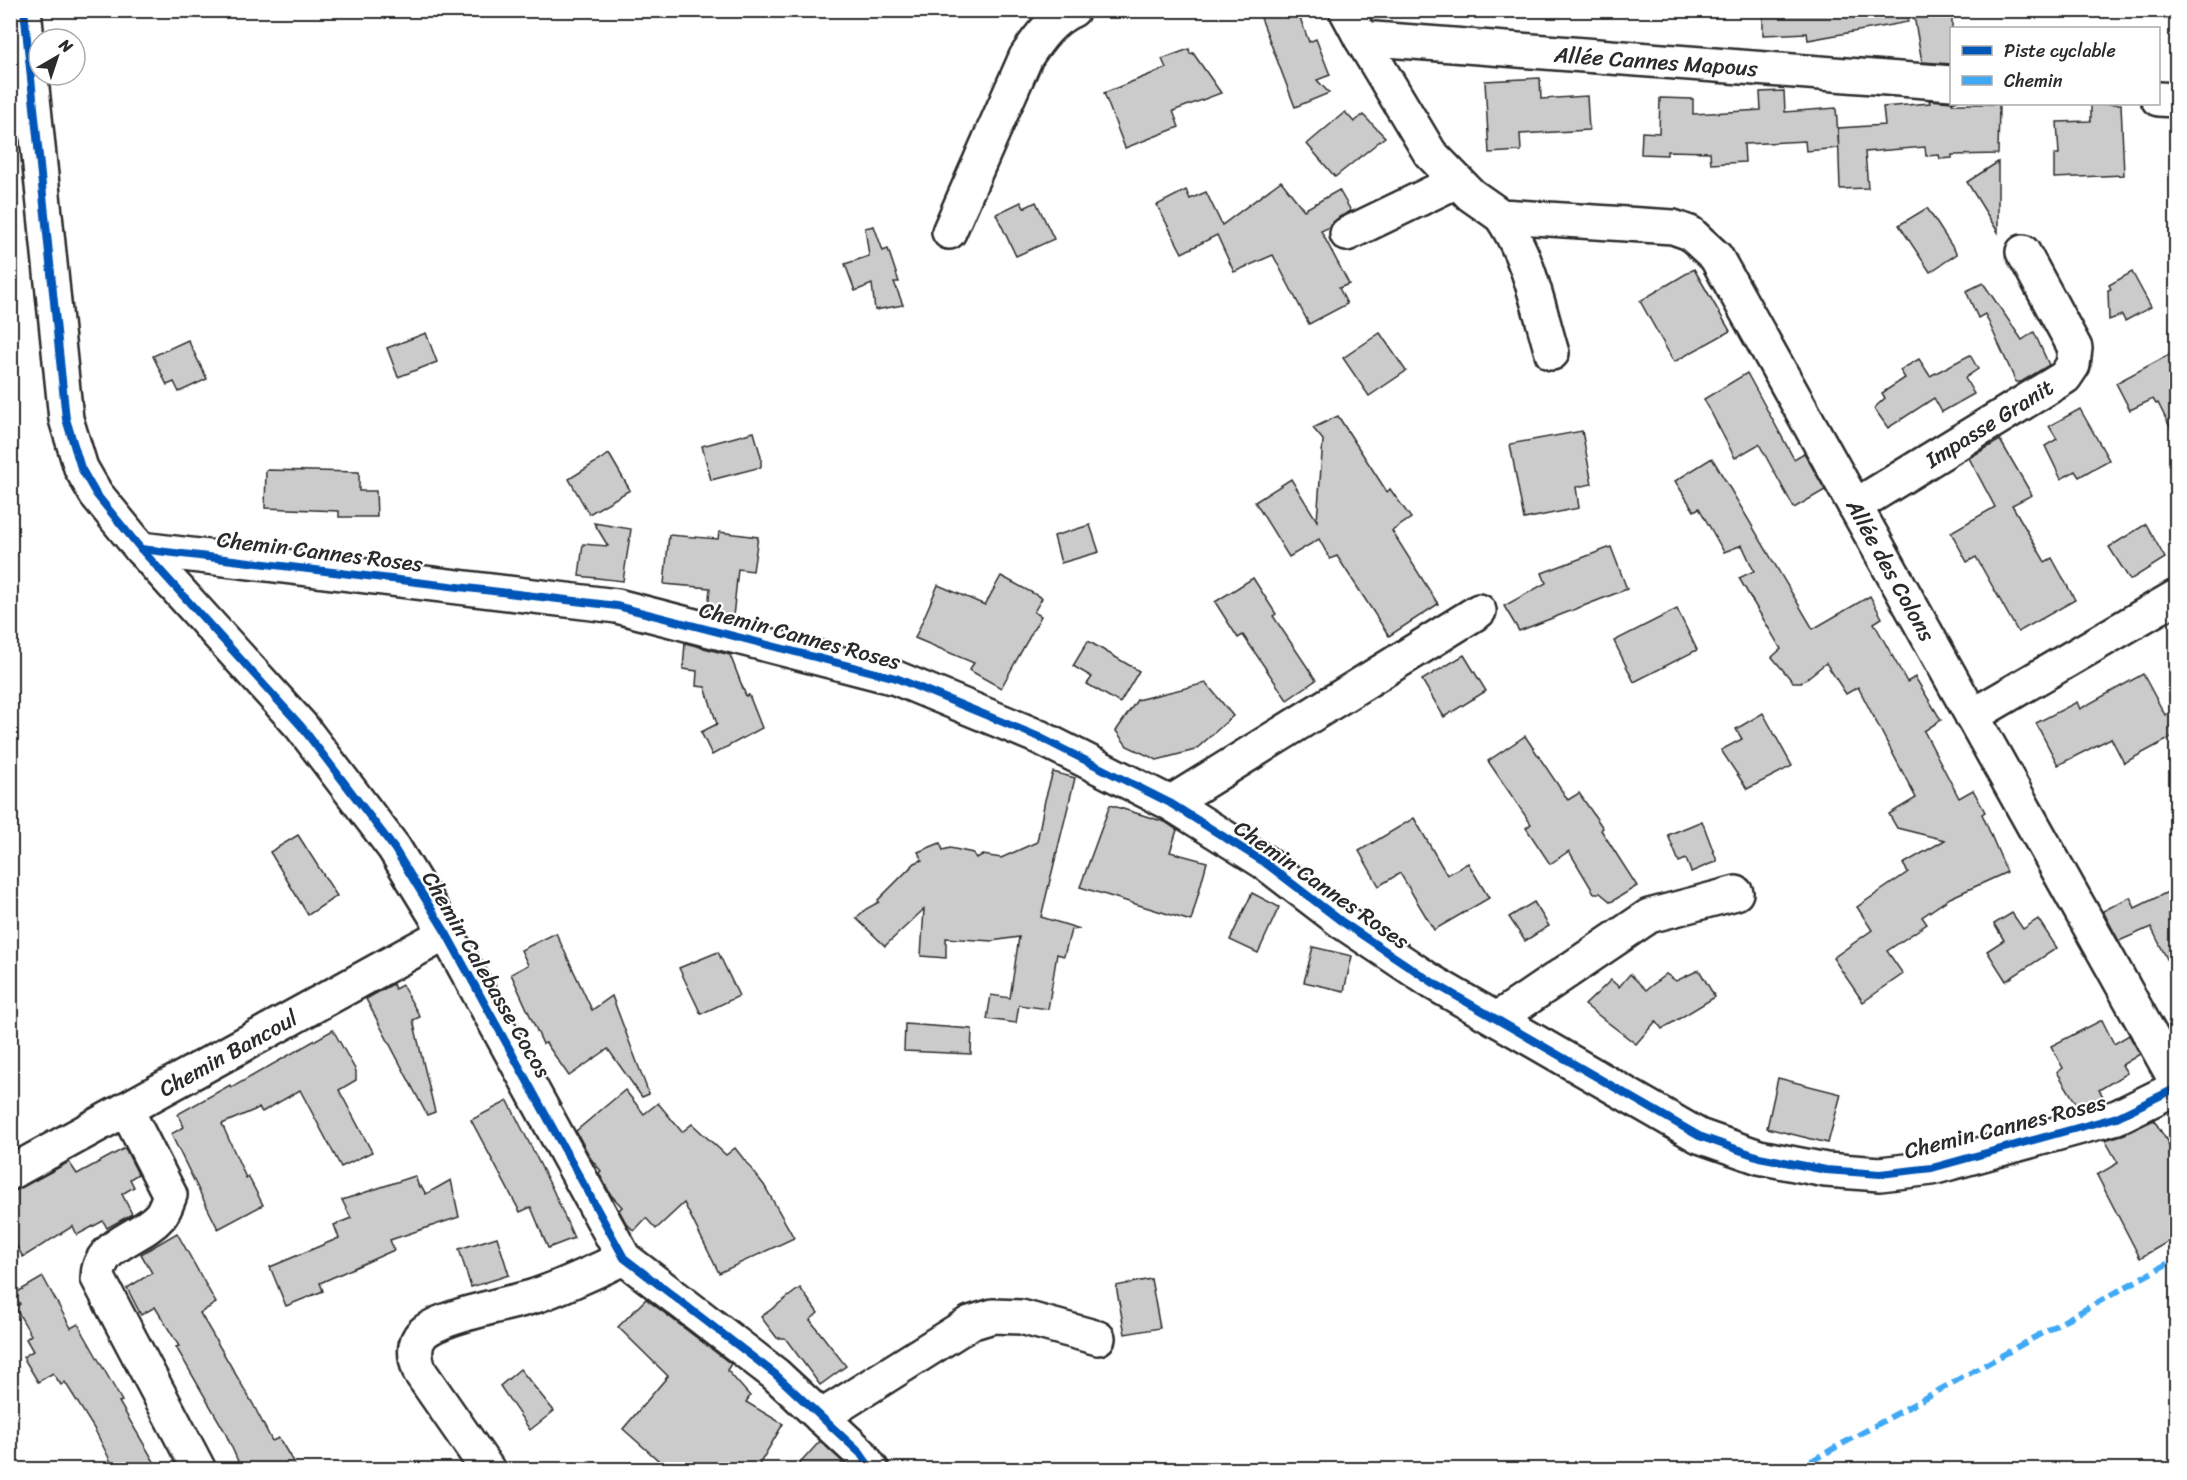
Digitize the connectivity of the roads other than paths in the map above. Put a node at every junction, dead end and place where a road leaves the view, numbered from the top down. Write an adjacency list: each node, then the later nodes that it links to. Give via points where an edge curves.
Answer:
1 (24, 10): 14 (street, Chemin Calebasse Cocos, via 66,419 81,468 96,494)
2 (1072, 10): 9 (street, via 1042,33 1026,57)
3 (1354, 25): 4 (street, Allée Cannes Mapous); 7 (street, via 1430,153)
4 (1950, 83)
5 (2160, 99): 6 (street)
6 (2176, 100)
7 (1457, 181): 8 (street); 10 (street)
8 (1501, 216): 12 (street, via 1524,259); 13 (street, Allée des Colons, via 1673,227 1704,244 1716,257)
9 (949, 232)
10 (1347, 234)
11 (2023, 252): 13 (street, Impasse Granit, via 2075,348 2073,365 2065,377)
12 (1552, 353)
13 (1855, 506): 17 (street, Allée des Colons)
14 (141, 549): 18 (street, Chemin Cannes Roses, via 617,606 896,678 1039,737); 20 (street, Chemin Calebasse Cocos, via 301,726 394,848)
15 (2176, 597): 17 (street)
16 (1479, 611): 18 (street)
17 (1972, 716): 22 (street, Allée des Colons)
18 (1170, 803): 21 (street, Chemin Cannes Roses, via 1264,862 1387,954)
19 (1736, 892): 21 (street, via 1649,916)
20 (446, 933): 24 (street, Chemin Bancoul); 26 (street, Chemin Calebasse Cocos)
21 (1497, 1019): 23 (street, Chemin Cannes Roses, via 1699,1136 1759,1157 1826,1170 1880,1174 1932,1168 2117,1117)
22 (2176, 1082)
23 (2176, 1088)
24 (126, 1109): 25 (street, Chemin Bancoul); 29 (street, via 170,1195 159,1218 106,1255 98,1268 98,1278)
25 (10, 1173)
26 (624, 1258): 28 (street, Chemin Calebasse Cocos, via 776,1374); 30 (street, via 537,1295 442,1322 418,1339 414,1359 420,1372)
27 (1098, 1338): 28 (street, via 1021,1317 993,1316 970,1323)
28 (821, 1416): 31 (street, Chemin Calebasse Cocos, via 861,1453)
29 (199, 1470)
30 (488, 1470)
31 (872, 1470)

